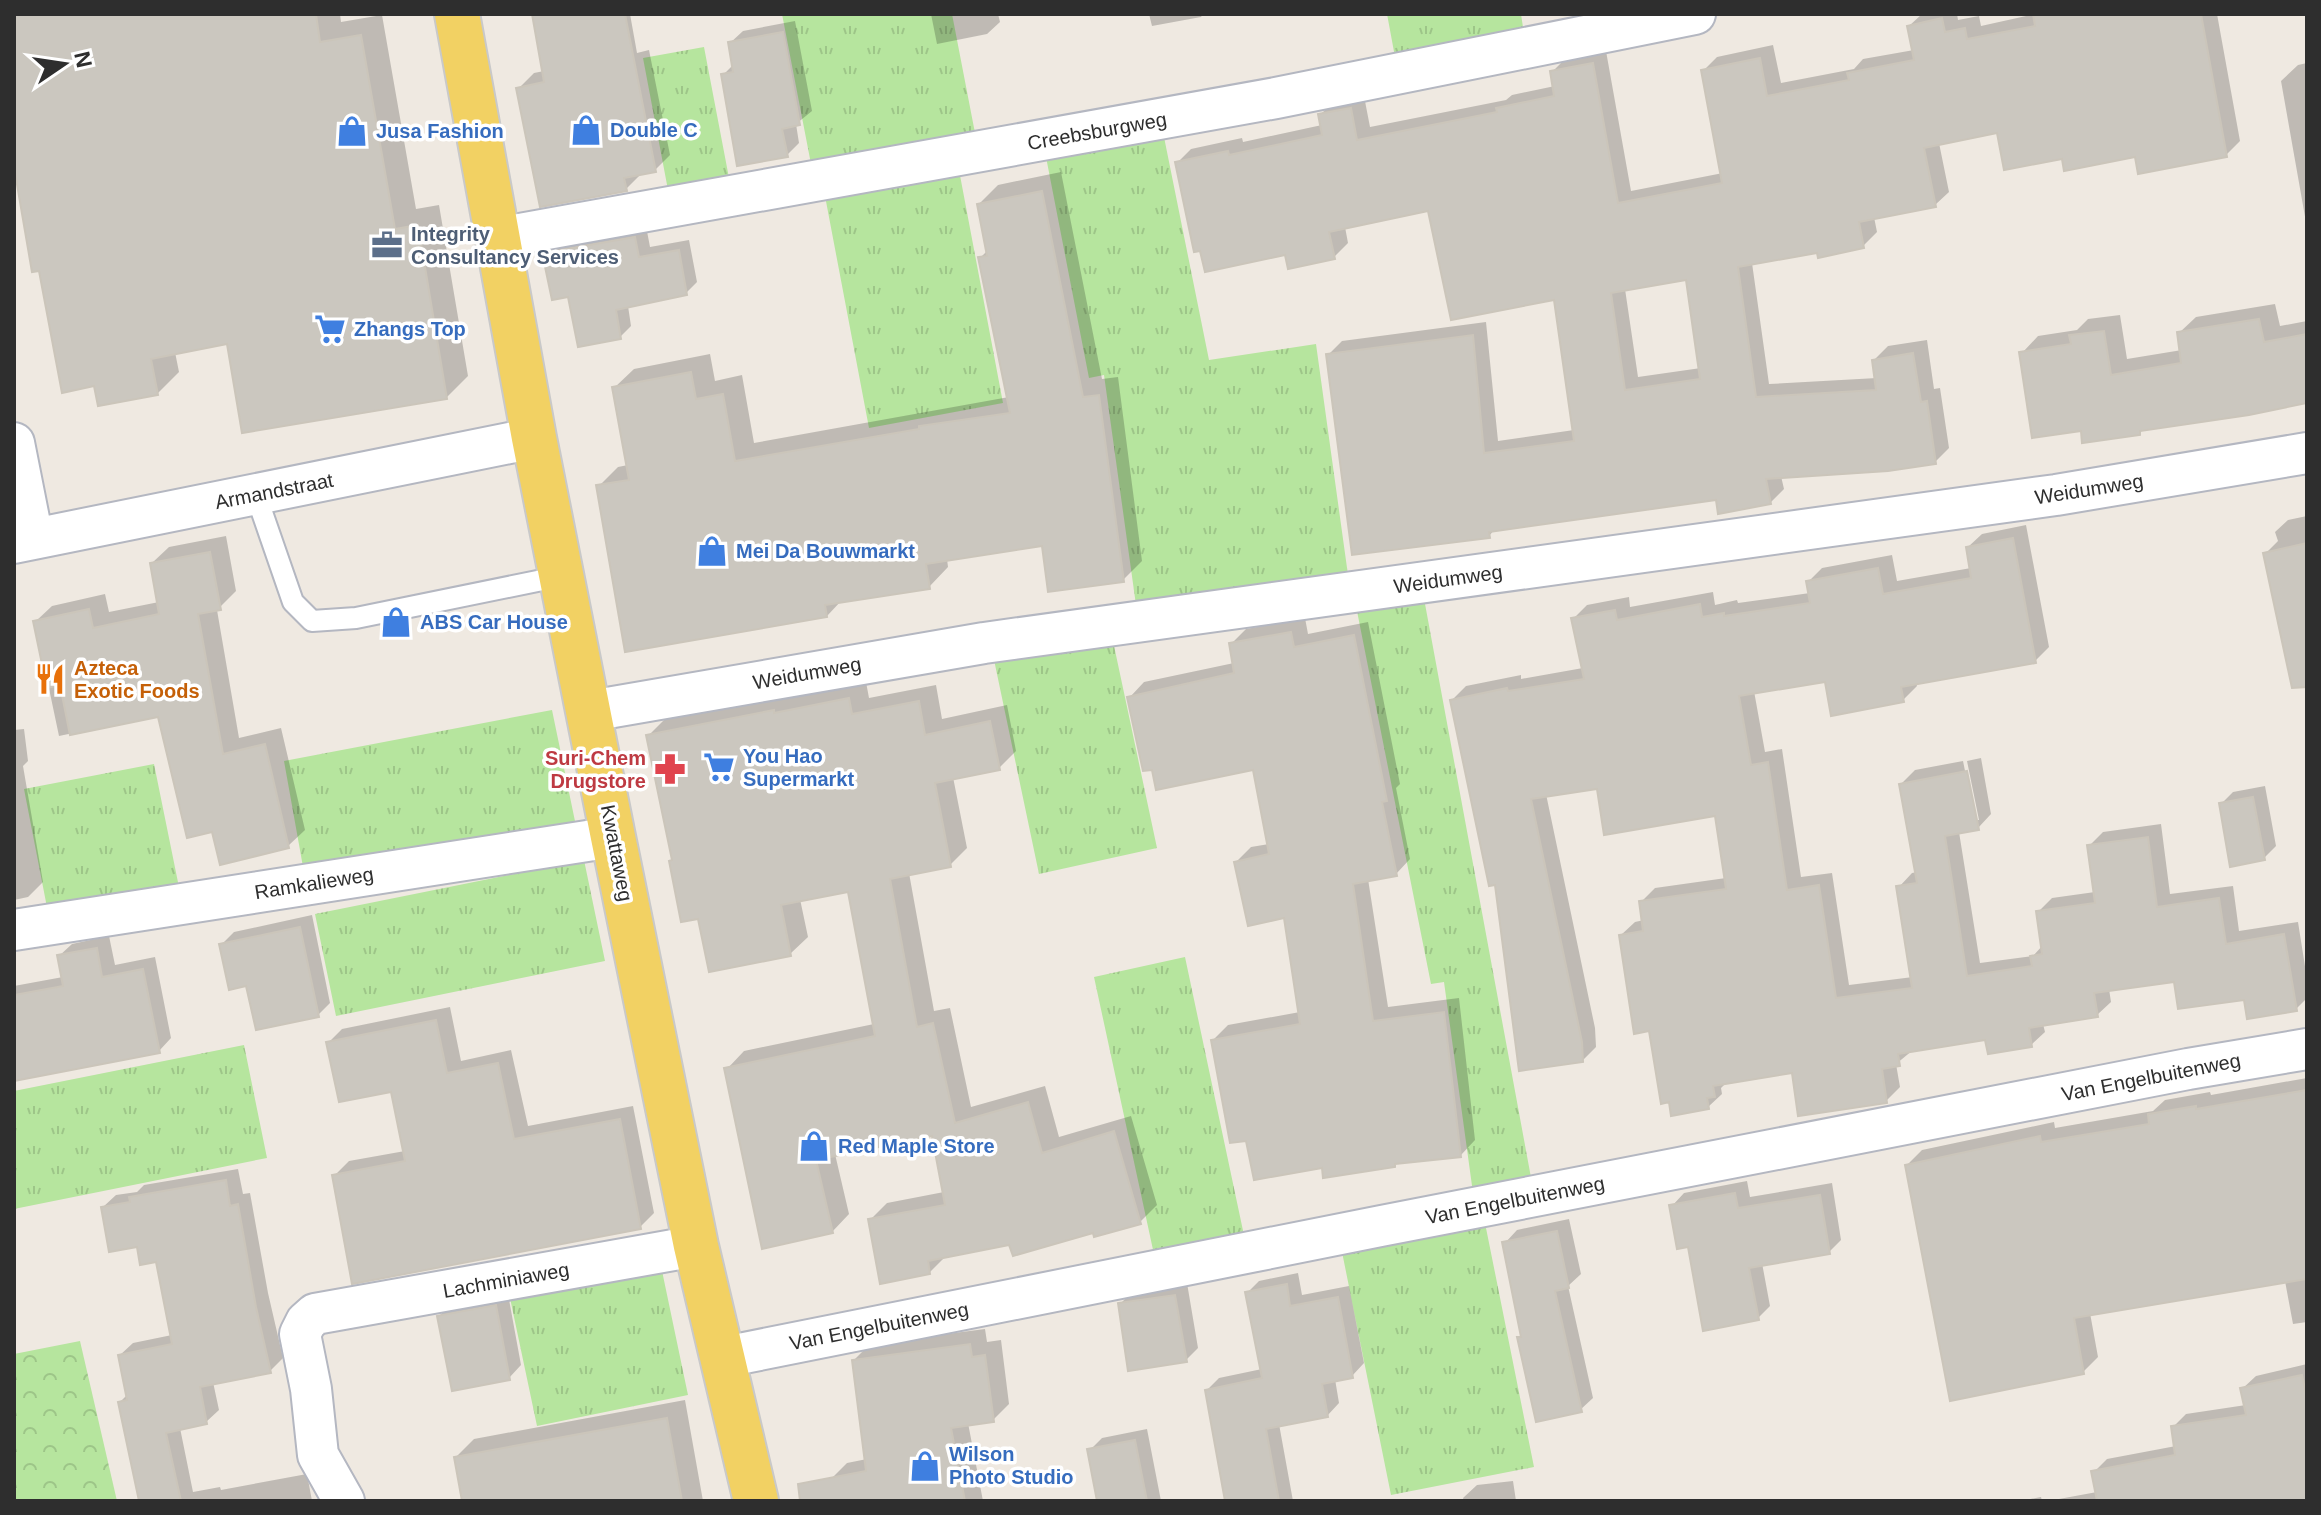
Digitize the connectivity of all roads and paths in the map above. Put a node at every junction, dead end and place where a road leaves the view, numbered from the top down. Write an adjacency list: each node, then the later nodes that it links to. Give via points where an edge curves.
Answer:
1 (457, 14): 3 (main road, Kwattaweg)
2 (1695, 14): 3 (street, Creebsburgweg, via 1276,98)
3 (497, 238): 4 (main road, Kwattaweg)
4 (534, 438): 7 (street, Armandstraat); 9 (main road, Kwattaweg)
5 (14, 443): 8 (street)
6 (2307, 453): 10 (street, Weidumweg, via 2056,495 984,643)
7 (256, 495): 8 (street, Armandstraat); 9 (lane, via 293,602 312,621 356,618)
8 (24, 541)
9 (562, 576): 10 (main road, Kwattaweg)
10 (590, 711): 11 (main road, Kwattaweg)
11 (613, 837): 12 (street, Ramkalieweg); 14 (main road, Kwattaweg)
12 (14, 930)
13 (2307, 1049): 15 (street, Van Engelbuitenweg)
14 (696, 1246): 15 (main road, Kwattaweg); 16 (street, Lachminiaweg, via 315,1314 300,1334 318,1455)
15 (724, 1357): 17 (main road, Kwattaweg)
16 (344, 1501)
17 (756, 1501)

